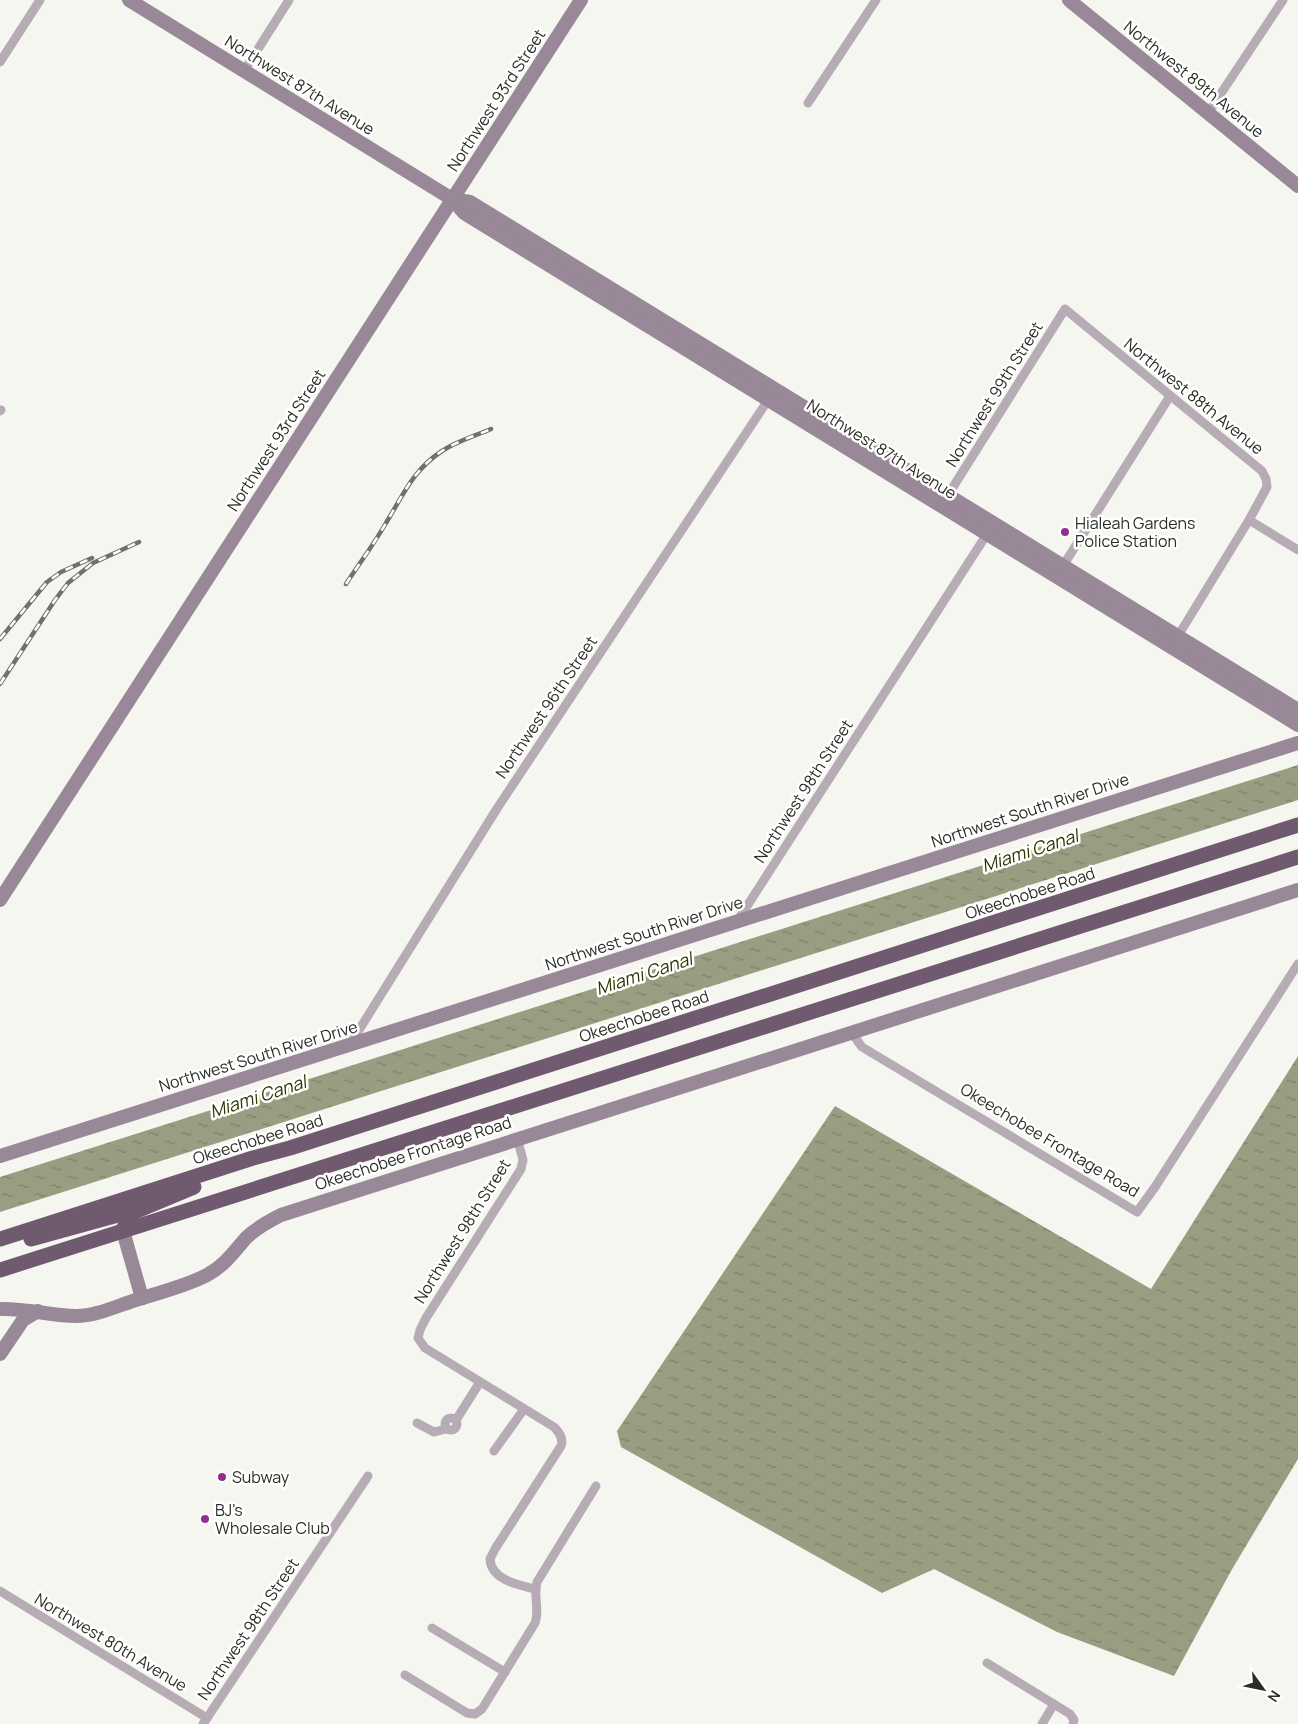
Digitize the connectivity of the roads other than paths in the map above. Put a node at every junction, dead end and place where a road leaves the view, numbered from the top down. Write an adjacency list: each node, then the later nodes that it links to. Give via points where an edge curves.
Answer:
1 (40, 0): 8 (street)
2 (129, 0): 9 (street, Northwest 87th Avenue)
3 (290, 0): 9 (street)
4 (581, 0): 13 (street, Northwest 93rd Street)
5 (876, 0): 10 (street)
6 (1069, 0): 11 (street, Northwest 89th Avenue)
7 (1283, 0): 11 (street)
8 (0, 62)
9 (244, 71): 13 (street, Northwest 87th Avenue)
10 (808, 103)
11 (1208, 112): 12 (street, Northwest 89th Avenue)
12 (1298, 186)
13 (452, 199): 15 (street, Northwest 87th Avenue, via 470,202); 29 (street, Northwest 93rd Street)
14 (1065, 309): 16 (street, Northwest 88th Avenue); 17 (street, Northwest 99th Street)
15 (772, 394): 17 (street, Northwest 87th Avenue); 19 (street, Northwest 87th Avenue); 33 (street, Northwest 96th Street, via 498,807)
16 (1170, 396): 18 (street, Northwest 88th Avenue, via 1262,472 1266,487); 21 (street)
17 (948, 494): 21 (street, Northwest 87th Avenue)
18 (1248, 520): 20 (street); 22 (street, Northwest 88th Avenue)
19 (987, 534): 21 (street, Northwest 87th Avenue); 30 (street, Northwest 98th Street)
20 (1298, 550)
21 (1060, 571): 22 (street, Northwest 87th Avenue); 23 (street, Northwest 87th Avenue)
22 (1178, 636): 23 (street, Northwest 87th Avenue)
23 (1294, 718): 25 (street)
24 (1298, 743): 25 (street, Northwest South River Drive)
25 (1282, 748): 30 (street, Northwest South River Drive)
26 (1298, 825): 35 (highway, Okeechobee Road)
27 (1298, 857): 39 (highway)
28 (1298, 890): 32 (street, Okeechobee Frontage Road)
29 (0, 900)
30 (738, 920): 33 (street, Northwest South River Drive)
31 (1298, 964): 32 (street, Okeechobee Frontage Road, via 1137,1212 862,1047)
32 (851, 1032): 34 (street, Okeechobee Frontage Road)
33 (349, 1046): 36 (street, Northwest South River Drive)
34 (517, 1138): 43 (street, Okeechobee Frontage Road, via 281,1215 256,1229 231,1257 208,1275); 48 (street, Northwest 98th Street, via 523,1160 521,1169 426,1318 418,1338 425,1348)
35 (290, 1148): 37 (highway); 40 (highway, Okeechobee Road)
36 (0, 1156)
37 (140, 1208): 38 (highway); 39 (highway, via 130,1215)
38 (92, 1223): 39 (highway, via 109,1223); 41 (highway)
39 (123, 1231): 42 (highway); 43 (street)
40 (0, 1239)
41 (0, 1247)
42 (0, 1270)
43 (142, 1298): 45 (street, Okeechobee Frontage Road, via 78,1316)
44 (0, 1310): 45 (street, Okeechobee Frontage Road); 46 (street, via 10,1319)
45 (38, 1311): 46 (street, via 23,1320)
46 (11, 1338): 47 (street)
47 (0, 1354)
48 (480, 1382): 49 (street); 50 (street, via 456,1420 456,1428 430,1431)
49 (524, 1409): 51 (street); 54 (street, via 554,1427 562,1440 561,1446 490,1559 494,1570 503,1578)
50 (416, 1423)
51 (494, 1451)
52 (368, 1476): 61 (street, Northwest 98th Street)
53 (596, 1486): 54 (street)
54 (535, 1589): 58 (street, via 537,1619)
55 (0, 1591): 61 (street, Northwest 80th Avenue)
56 (432, 1628): 58 (street)
57 (987, 1663): 60 (street)
58 (504, 1672): 59 (street, via 485,1706 475,1714 464,1712)
59 (405, 1675)
60 (1054, 1704): 62 (street); 63 (street, via 1070,1714)
61 (205, 1721)
62 (1042, 1724)
63 (1073, 1724)

